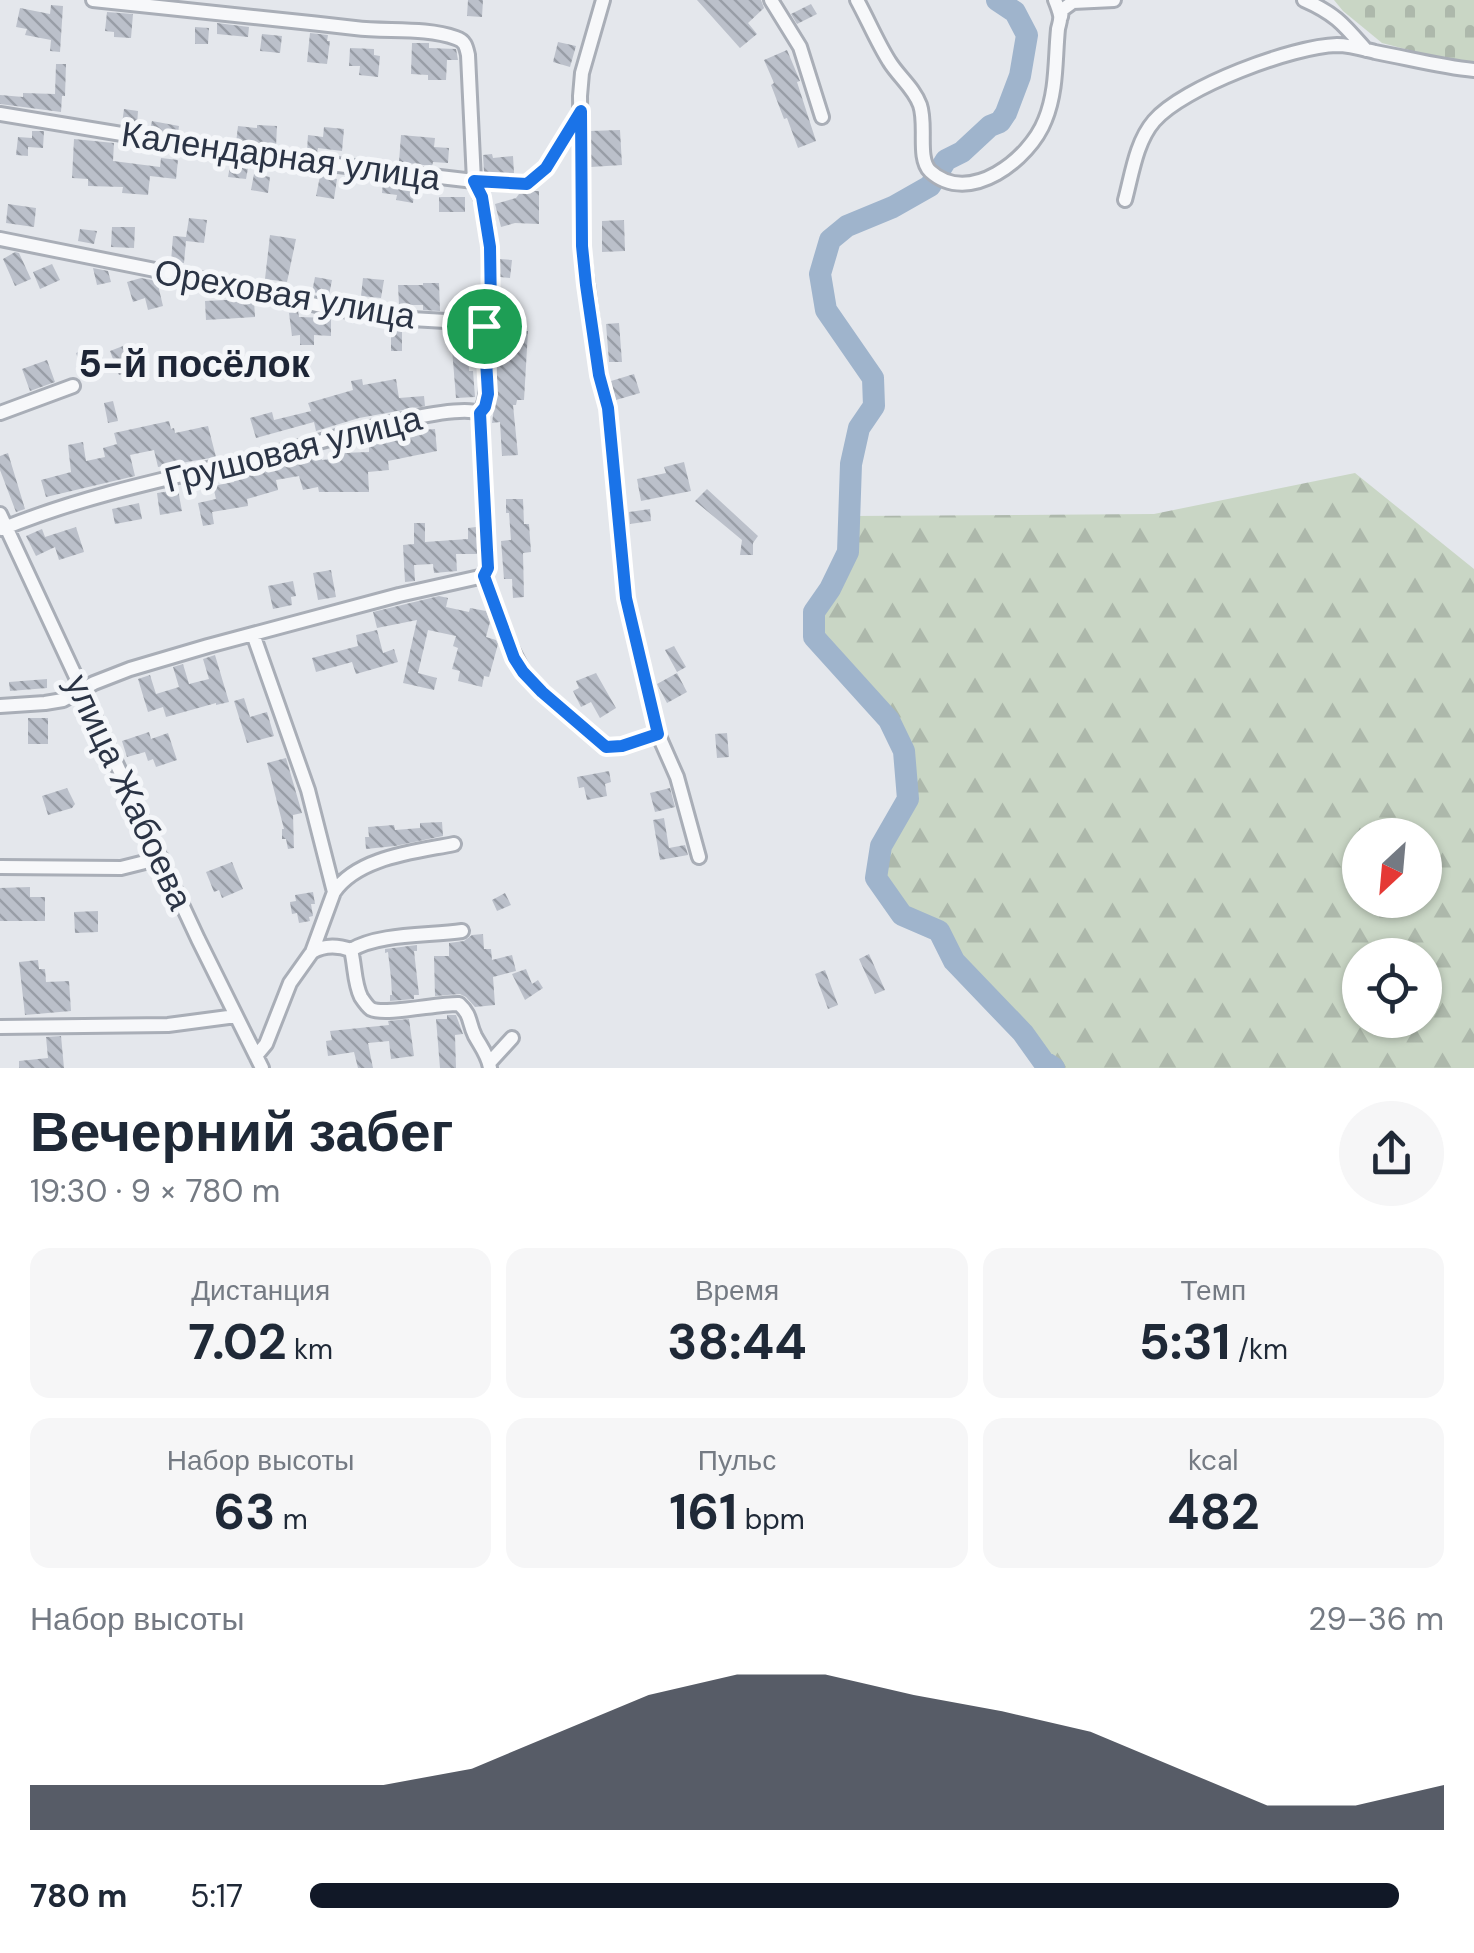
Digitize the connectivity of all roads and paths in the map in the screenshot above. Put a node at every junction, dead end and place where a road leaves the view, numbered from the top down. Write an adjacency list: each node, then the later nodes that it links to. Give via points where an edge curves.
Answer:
1 (93, 0): 14 (street, via 459,39 468,55)
2 (603, 0): 11 (street, via 582,72)
3 (771, 0): 13 (street, via 800,48)
4 (857, 0): 8 (street, via 920,104 925,166 960,184 996,174 1036,138 1053,92)
5 (1055, 0): 8 (street)
6 (1114, 0): 8 (street, via 1073,2)
7 (1304, 0): 9 (street, via 1341,20)
8 (1061, 17)
9 (1366, 50): 10 (street); 15 (street, via 1322,47 1273,60 1169,108 1144,138)
10 (1474, 70)
11 (581, 111): 14 (street, via 546,168 527,184); 26 (street, via 586,285 608,408 626,598)
12 (0, 114): 14 (street, Календарная улица, via 223,151)
13 (822, 117)
14 (474, 181): 17 (street, Календарная улица, via 490,247 491,310)
15 (1125, 200)
16 (0, 239): 17 (street, Ореховая улица, via 325,307)
17 (484, 326): 20 (street, via 488,394)
18 (73, 386): 19 (street)
19 (0, 413)
20 (480, 413): 21 (street, Грушовая улица, via 394,423); 22 (street)
21 (2, 524): 24 (street, улица Жабоева)
22 (484, 576): 23 (street); 26 (street, via 514,658 542,692 606,747)
23 (253, 634): 24 (street); 31 (street, via 308,790)
24 (81, 689): 25 (street, via 62,700); 28 (street, улица Жабоева)
25 (0, 706)
26 (658, 734): 29 (street)
27 (454, 844): 31 (street, via 377,862)
28 (161, 858): 30 (street, via 121,868); 35 (street, улица Жабоева)
29 (699, 858)
30 (0, 868)
31 (334, 892): 34 (street)
32 (462, 932): 33 (street, via 370,941)
33 (350, 950): 34 (street); 39 (street, via 368,1007 459,1004)
34 (312, 952): 38 (street, via 290,982)
35 (236, 1016): 36 (street, via 168,1025); 38 (street, улица Жабоева)
36 (0, 1027)
37 (512, 1038): 39 (street)
38 (260, 1065)
39 (490, 1065)

